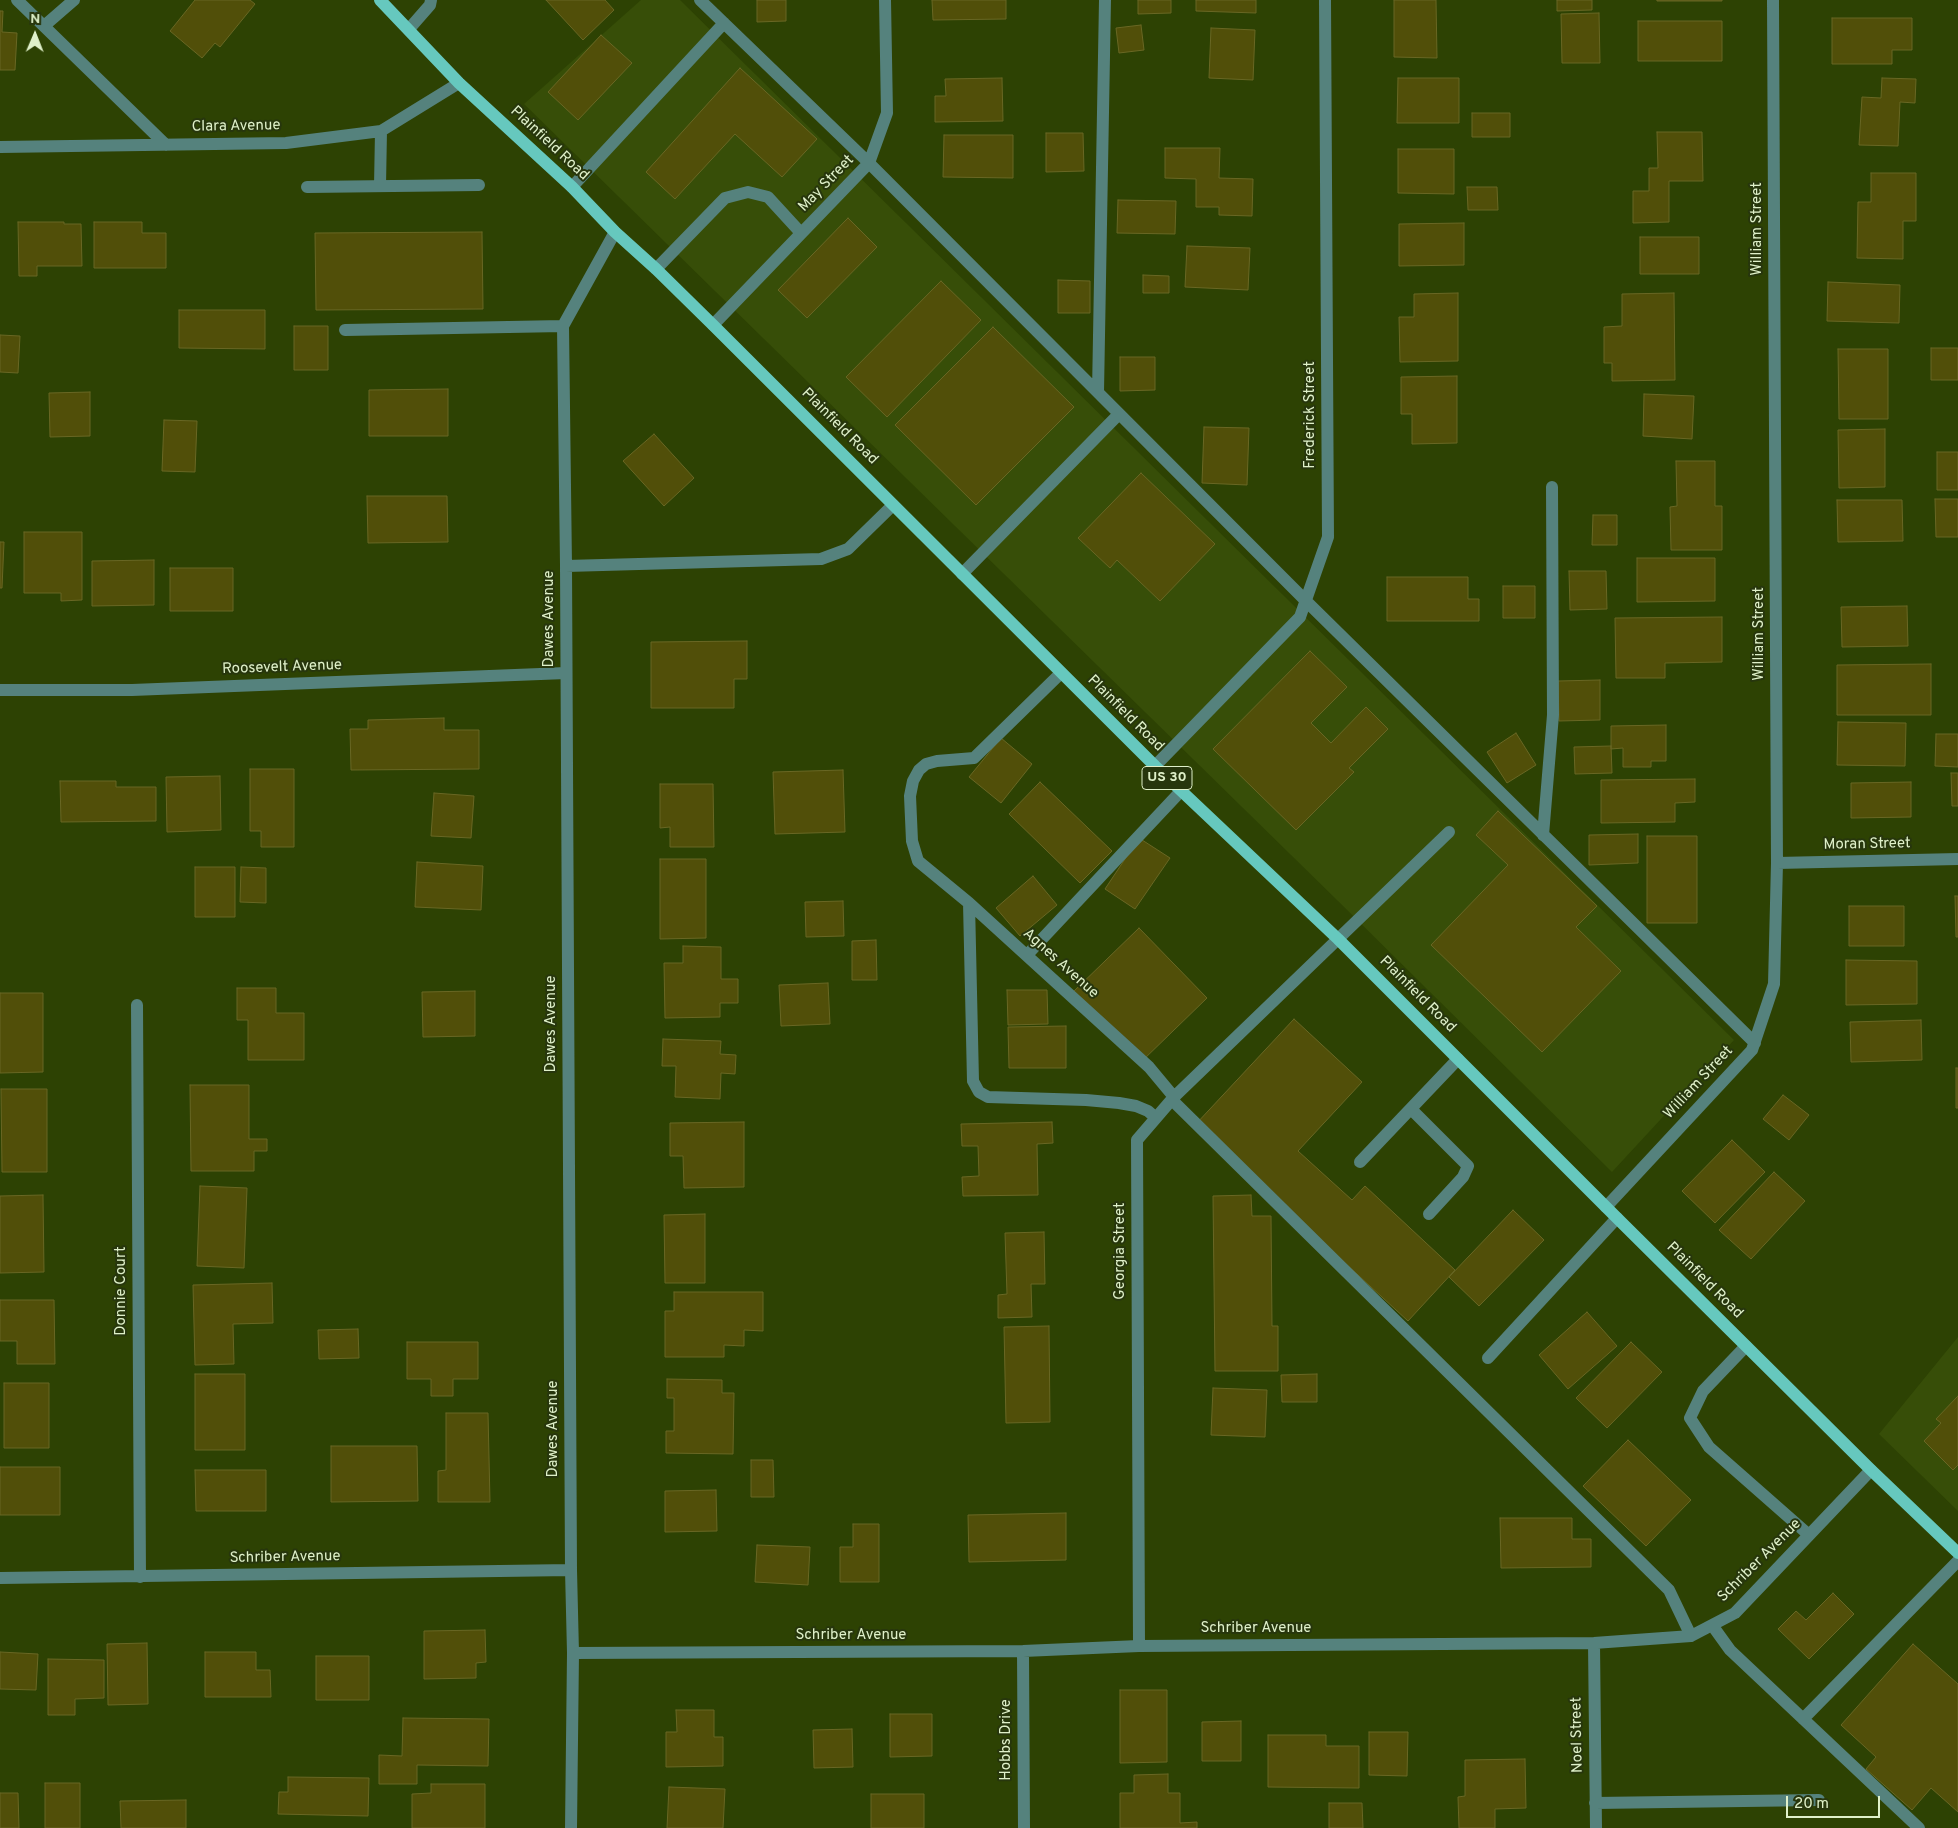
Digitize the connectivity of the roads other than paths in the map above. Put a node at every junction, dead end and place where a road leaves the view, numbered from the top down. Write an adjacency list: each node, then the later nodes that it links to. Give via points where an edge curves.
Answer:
1 (17, 0): 11 (street)
2 (74, 0): 11 (street)
3 (380, 0): 12 (main road, Plainfield Road / US 30)
4 (431, 0): 12 (street)
5 (700, 0): 10 (street)
6 (884, 0): 17 (street, May Street, via 887,113)
7 (1105, 0): 28 (street)
8 (1325, 0): 34 (street, Frederick Street, via 1328,537)
9 (1773, 0): 43 (street, William Street)
10 (724, 23): 17 (street); 21 (street)
11 (44, 26): 15 (street)
12 (409, 29): 13 (main road, Plainfield Road / US 30)
13 (459, 83): 14 (street, Clara Avenue); 21 (main road, Plainfield Road / US 30)
14 (382, 132): 15 (street, Clara Avenue, via 286,143); 19 (street)
15 (166, 145): 16 (street, Clara Avenue)
16 (0, 147)
17 (869, 164): 23 (street, May Street); 28 (street)
18 (479, 185): 19 (street)
19 (380, 186): 20 (street)
20 (307, 187)
21 (572, 187): 22 (main road, Plainfield Road / US 30)
22 (614, 232): 24 (main road, Plainfield Road / US 30); 26 (street, Dawes Avenue)
23 (801, 233): 24 (street, via 768,197 748,192 725,198); 25 (street, May Street)
24 (656, 269): 25 (main road, Plainfield Road / US 30)
25 (713, 325): 31 (main road, Plainfield Road / US 30)
26 (564, 326): 27 (street); 32 (street, Dawes Avenue)
27 (346, 330)
28 (1098, 392): 29 (street)
29 (1119, 414): 33 (street); 34 (street)
30 (1552, 487): 41 (street, via 1553,715)
31 (893, 504): 32 (street, via 848,549 821,559); 33 (main road, Plainfield Road / US 30)
32 (566, 566): 35 (street, Dawes Avenue)
33 (962, 574): 36 (main road, Plainfield Road / US 30)
34 (1306, 601): 38 (street, Frederick Street, via 1300,616); 41 (street)
35 (566, 673): 37 (street, Roosevelt Avenue, via 132,690); 63 (street, Dawes Avenue)
36 (1062, 673): 38 (main road, Plainfield Road / US 30); 44 (street, Agnes Avenue, via 974,758 926,764 913,781 910,796 912,841 918,861)
37 (0, 690)
38 (1155, 766): 39 (main road, Plainfield Road / US 30)
39 (1181, 791): 45 (main road, Plainfield Road / US 30); 46 (street)
40 (1449, 832): 45 (street, Georgia Street)
41 (1543, 835): 48 (street)
42 (1958, 859): 43 (street, Moran Street)
43 (1777, 863): 48 (street, William Street, via 1774,984)
44 (969, 903): 46 (street, Agnes Avenue); 52 (street, via 973,1081 979,1092 988,1097 1119,1103 1136,1106)
45 (1338, 938): 49 (main road, Plainfield Road / US 30); 50 (street, Georgia Street)
46 (1027, 955): 50 (street, Agnes Avenue, via 1149,1067)
47 (136, 1005): 64 (street, Donnie Court)
48 (1755, 1043): 54 (street, William Street)
49 (1458, 1059): 51 (street); 54 (main road, Plainfield Road / US 30)
50 (1173, 1099): 52 (street, Georgia Street); 67 (street, Agnes Avenue, via 1670,1590)
51 (1410, 1109): 53 (street); 55 (street, via 1468,1166 1463,1177)
52 (1156, 1118): 69 (street, Georgia Street, via 1137,1140)
53 (1360, 1162)
54 (1606, 1207): 56 (main road, Plainfield Road / US 30)
55 (1429, 1214)
56 (1617, 1218): 57 (main road, Plainfield Road / US 30); 58 (street)
57 (1746, 1346): 59 (main road, Plainfield Road / US 30); 60 (street, via 1704,1392 1690,1418 1709,1447)
58 (1488, 1358)
59 (1871, 1470): 60 (street, Schriber Avenue); 61 (main road, Plainfield Road / US 30)
60 (1809, 1535): 66 (street, Schriber Avenue, via 1735,1613)
61 (1956, 1546)
62 (1958, 1561): 72 (street)
63 (571, 1570): 64 (street, Schriber Avenue); 71 (street, Dawes Avenue)
64 (140, 1576): 65 (street, Schriber Avenue)
65 (0, 1578)
66 (1712, 1625): 67 (street, Schriber Avenue); 72 (street, via 1730,1650)
67 (1691, 1636): 68 (street, Schriber Avenue)
68 (1594, 1643): 69 (street, Schriber Avenue); 74 (street, Noel Street)
69 (1139, 1646): 70 (street, Schriber Avenue)
70 (1023, 1651): 71 (street, Schriber Avenue); 76 (street, Hobbs Drive)
71 (573, 1654): 75 (street, Dawes Avenue)
72 (1803, 1719): 78 (street)
73 (1819, 1800): 74 (street)
74 (1595, 1803): 77 (street, Noel Street)
75 (571, 1828)
76 (1024, 1828)
77 (1596, 1828)
78 (1918, 1828)

